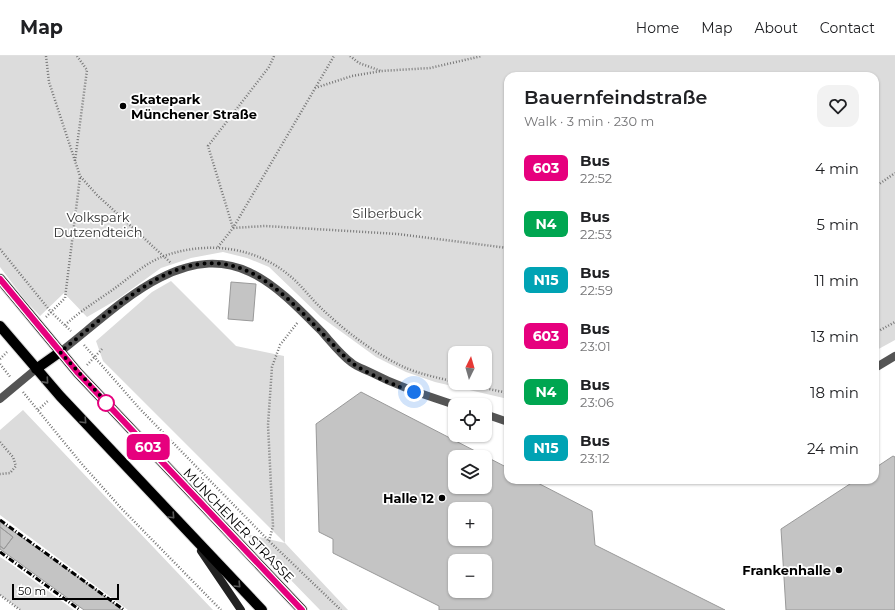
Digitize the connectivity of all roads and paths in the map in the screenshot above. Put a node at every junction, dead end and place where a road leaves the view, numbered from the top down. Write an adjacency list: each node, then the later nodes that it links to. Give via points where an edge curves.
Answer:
1 (46, 56): 10 (path, via 49,82)
2 (77, 56): 10 (path, via 87,70)
3 (274, 56): 14 (path, via 269,67 208,146)
4 (334, 56): 9 (path)
5 (350, 56): 8 (path)
6 (482, 56): 7 (path)
7 (474, 57): 8 (path, via 430,68)
8 (381, 71): 9 (path, via 352,76)
9 (315, 88): 14 (path)
10 (75, 164): 12 (path)
11 (895, 172): 13 (path)
12 (80, 176): 17 (path, via 65,298 52,312); 18 (path)
13 (879, 184)
14 (233, 228): 15 (path); 16 (path, via 265,226 398,234)
15 (218, 247): 18 (path, via 198,248); 21 (path, via 248,253 272,264 290,276)
16 (504, 247)
17 (0, 249)
18 (163, 256): 19 (path); 24 (path)
19 (179, 270): 22 (street, via 216,264 250,272 272,284); 28 (street, via 143,288)
20 (0, 279): 28 (main road, MÜNCHENER STRASSE)
21 (317, 304): 22 (path); 32 (path, via 347,331 378,352 406,368)
22 (305, 315): 36 (street, via 351,363 400,387); 43 (path, via 280,345 272,367 268,425 273,526)
23 (895, 322): 26 (path)
24 (65, 325)
25 (0, 326): 31 (main road)
26 (879, 331)
27 (102, 349): 43 (path, MÜNCHENER STRASSE, via 95,357 139,408)
28 (60, 352): 31 (main road); 49 (main road, MÜNCHENER STRASSE)
29 (895, 356): 30 (street)
30 (879, 366)
31 (36, 369): 35 (street); 42 (main road, one-way to 42)
32 (448, 380)
33 (491, 390): 34 (path)
34 (504, 393)
35 (0, 399)
36 (448, 403)
37 (38, 410): 46 (path, via 80,463)
38 (492, 416): 39 (street)
39 (504, 421)
40 (0, 442): 41 (path, via 14,457 16,466 10,473)
41 (0, 474)
42 (192, 537): 47 (main road); 48 (main road, one-way to 48)
43 (269, 541): 50 (path, MÜNCHENER STRASSE)
44 (0, 595): 45 (path)
45 (20, 610)
46 (221, 610)
47 (241, 610)
48 (262, 610)
49 (302, 610)
50 (341, 610)

